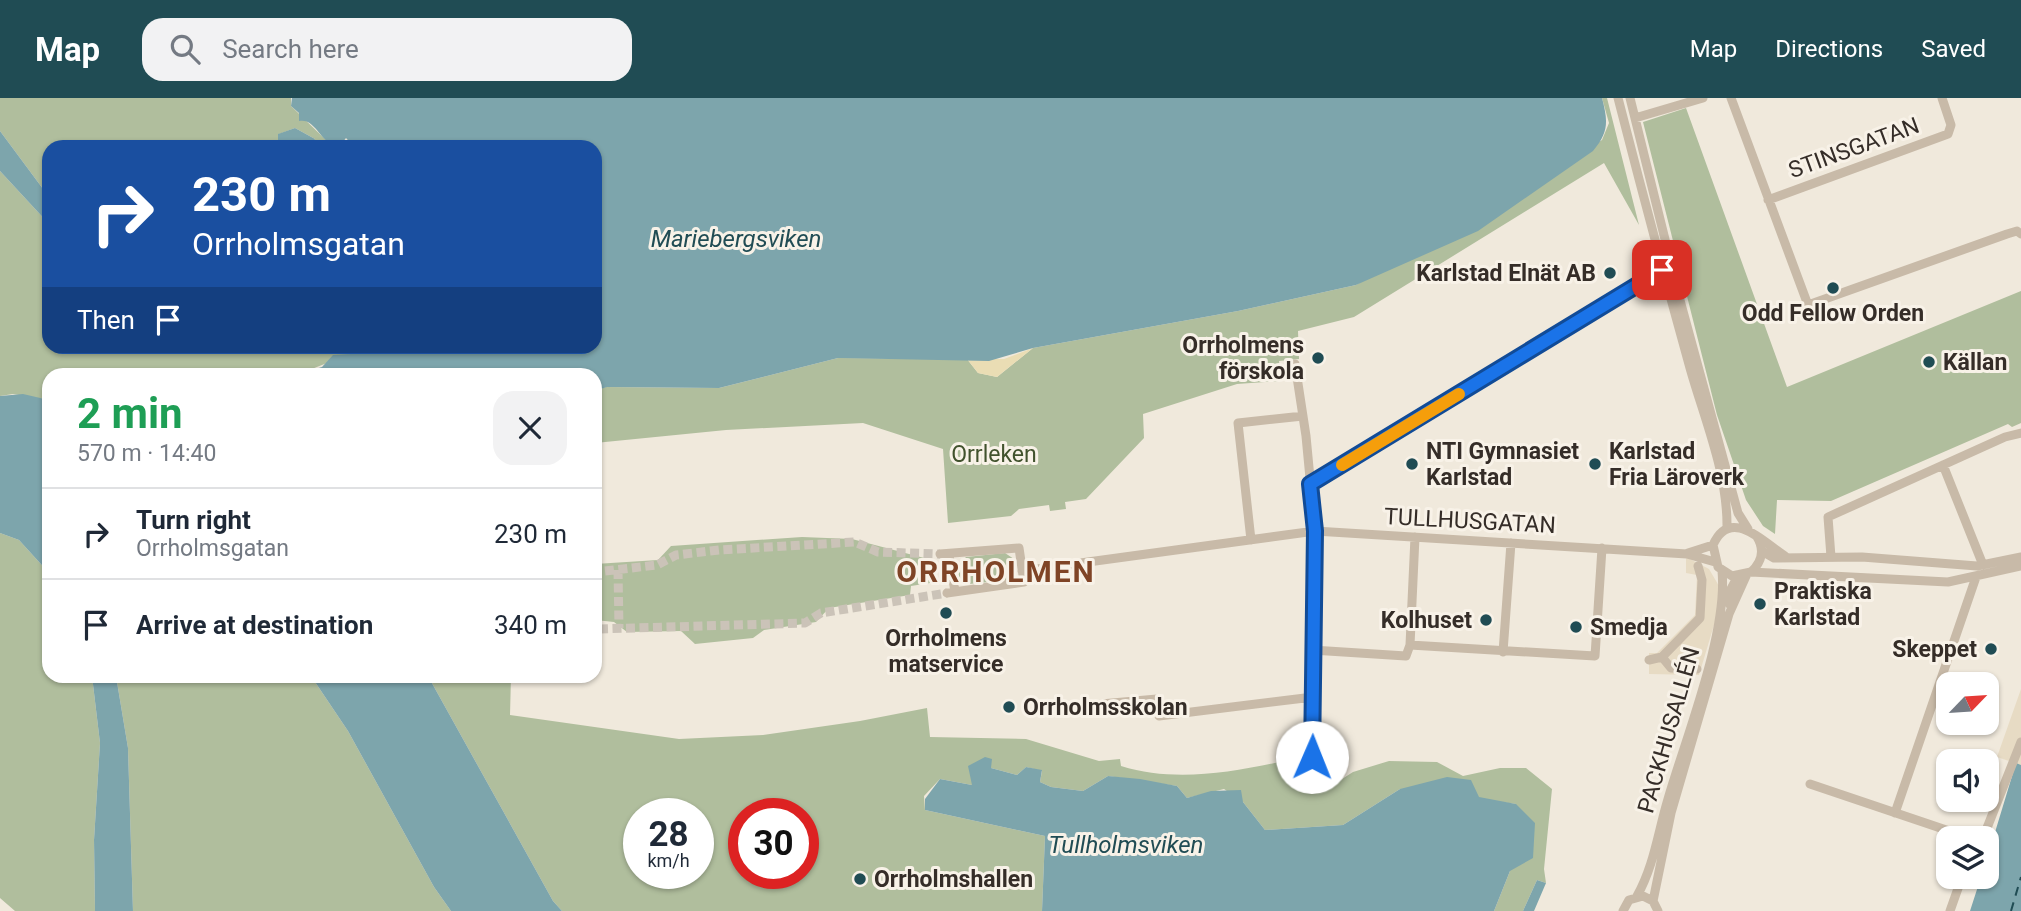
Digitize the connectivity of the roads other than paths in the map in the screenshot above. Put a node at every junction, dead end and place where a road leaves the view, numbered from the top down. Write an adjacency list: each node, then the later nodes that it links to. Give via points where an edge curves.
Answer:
1 (1618, 98): 9 (street)
2 (1630, 98): 6 (street)
3 (1703, 98): 6 (street)
4 (1731, 98): 7 (street)
5 (1942, 98): 7 (street, STINSGATAN, via 1951,130 1948,134)
6 (1635, 118): 15 (street, via 1684,317 1738,513)
7 (1768, 200): 8 (street, via 1808,305)
8 (2020, 233)
9 (1662, 270): 14 (street); 17 (street, via 1725,491)
10 (1295, 364): 11 (street)
11 (1303, 416): 14 (street); 20 (street, via 1238,423)
12 (2021, 433): 13 (street)
13 (1943, 465): 27 (street, via 1828,517); 30 (street)
14 (1310, 484): 16 (street)
15 (1748, 529): 17 (street); 19 (street)
16 (1315, 531): 18 (street, TULLHUSGATAN); 20 (street, TULLHUSGATAN); 40 (street)
17 (1724, 531): 22 (street)
18 (1415, 537): 21 (street, TULLHUSGATAN); 39 (street)
19 (1757, 537): 24 (street); 26 (street)
20 (1251, 540): 34 (street, TULLHUSGATAN)
21 (1511, 543): 23 (street, TULLHUSGATAN); 41 (street)
22 (1713, 545): 25 (street, TULLHUSGATAN); 29 (street)
23 (1602, 548): 25 (street, TULLHUSGATAN); 41 (street, via 1595,656)
24 (1762, 551): 26 (street, via 1774,558); 35 (street, via 1757,566)
25 (1687, 554): 29 (street, TULLHUSGATAN)
26 (1785, 556): 27 (street)
27 (1831, 557): 30 (street)
28 (2021, 557): 30 (street)
29 (1715, 562): 33 (street)
30 (1983, 565)
31 (1698, 566): 37 (street)
32 (2021, 566): 36 (street)
33 (1722, 570): 35 (street); 54 (street, PACKHUSALLÉN, via 1722,605 1711,654 1650,873)
34 (1022, 571): 34 (street, via 1019,548 945,554 951,592 1024,582)
35 (1745, 574): 36 (street, via 1934,582); 55 (street, PACKHUSALLÉN, via 1730,593 1729,614 1669,824)
36 (1976, 577): 50 (street)
37 (1702, 589): 38 (street); 42 (street, via 1700,618)
38 (1716, 590)
39 (1410, 645): 40 (street, via 1406,656); 41 (street)
40 (1312, 650): 45 (street)
41 (1503, 652)
42 (1662, 657): 43 (street); 44 (street, via 1671,668)
43 (1649, 660)
44 (1697, 669)
45 (1313, 697): 46 (street, via 1159,716 1157,699); 48 (street)
46 (1101, 704)
47 (2021, 742): 52 (street)
48 (1312, 757)
49 (1810, 784): 50 (street)
50 (1895, 813): 51 (street)
51 (1938, 826)
52 (1988, 826)
53 (1958, 889): 58 (street)
54 (1637, 896): 55 (street); 56 (street, PACKHUSALLÉN)
55 (1653, 901): 57 (street)
56 (1623, 911)
57 (1658, 911)
58 (1950, 911)

